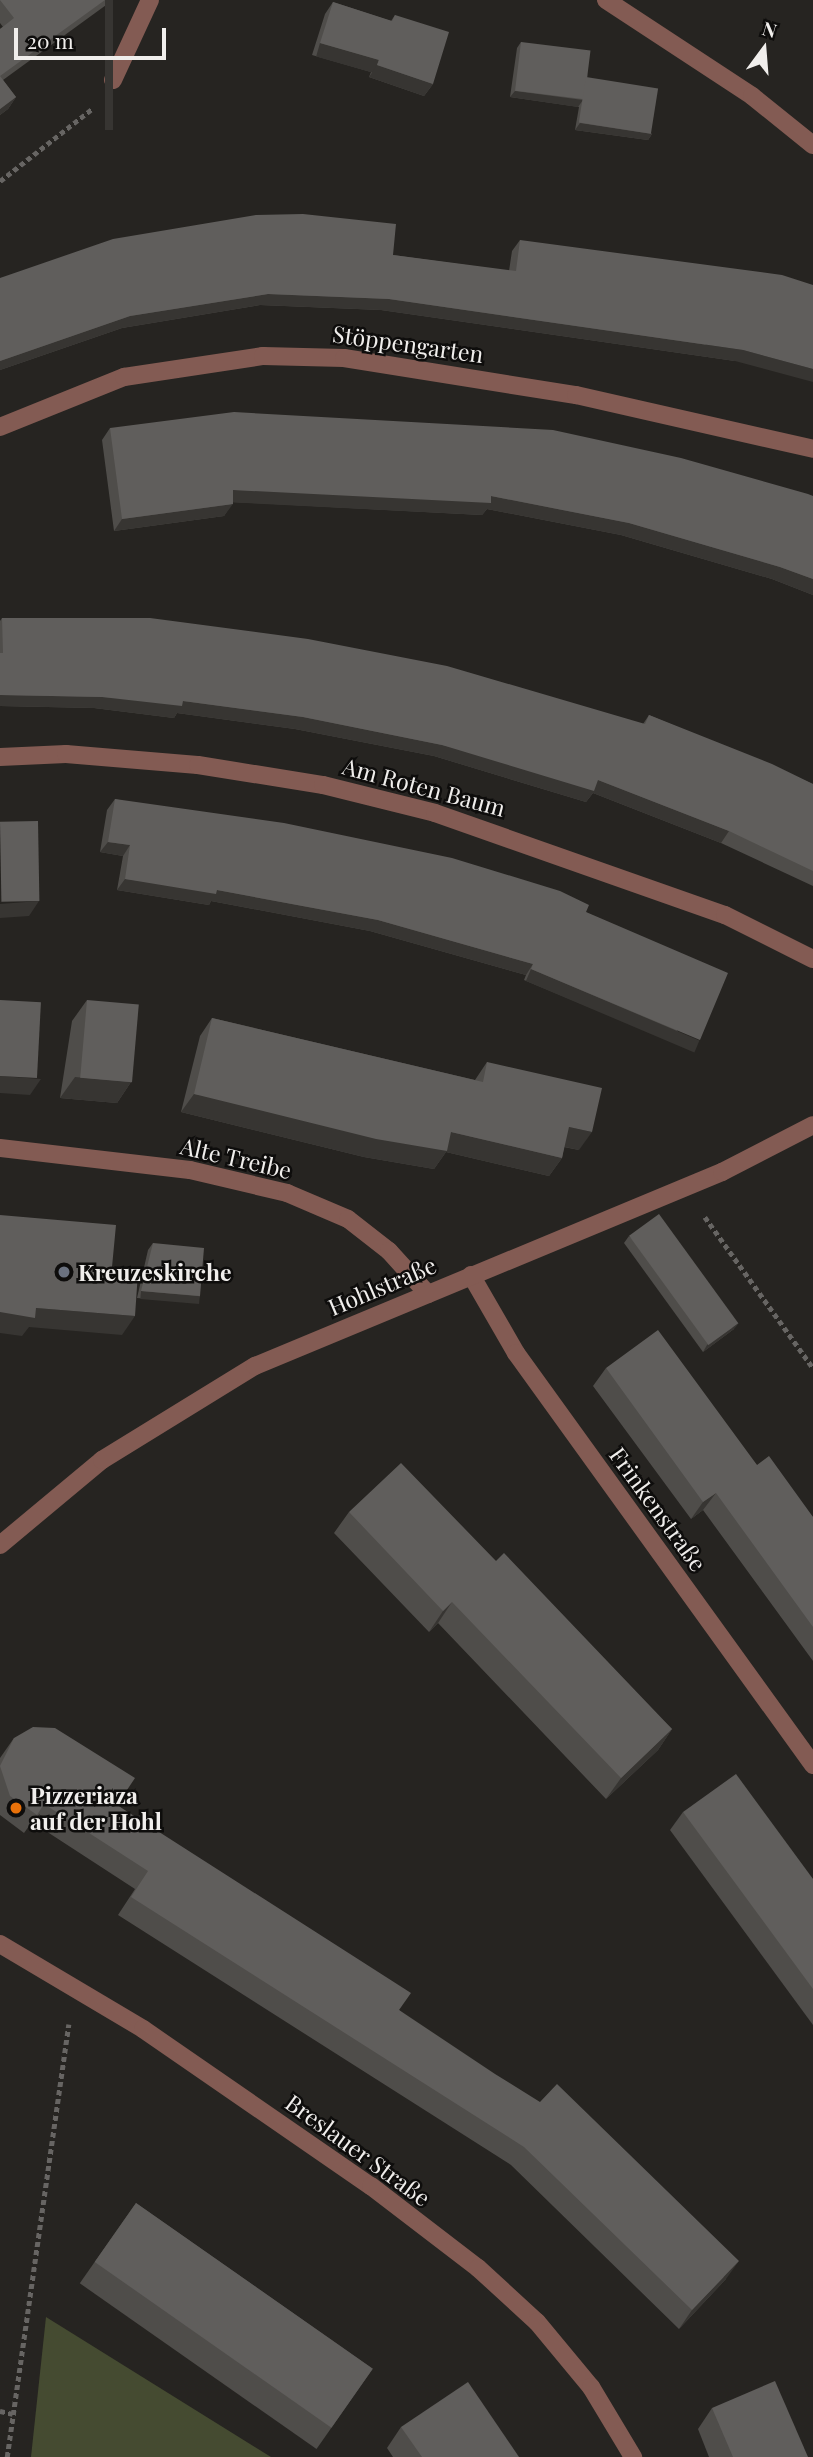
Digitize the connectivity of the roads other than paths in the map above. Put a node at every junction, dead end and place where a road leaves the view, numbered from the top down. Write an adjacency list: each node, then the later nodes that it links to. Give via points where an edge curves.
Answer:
1 (150, 0): 3 (street)
2 (606, 0): 4 (street, via 752,96)
3 (113, 80)
4 (813, 145)
5 (0, 427): 6 (street, Stöppengarten, via 124,377 263,356 344,358 576,395)
6 (813, 449)
7 (0, 757): 8 (street, Am Roten Baum, via 66,754 198,765 323,785 422,810 628,877 725,915)
8 (813, 959)
9 (813, 1125): 11 (street, Hohlstraße, via 685,1188)
10 (0, 1148): 12 (street, Alte Treibe, via 190,1170 287,1193 348,1219 389,1251)
11 (471, 1275): 12 (street, Hohlstraße); 14 (street, Frinkenstraße, via 516,1353)
12 (428, 1294): 13 (street, Hohlstraße, via 255,1366 183,1407 102,1460)
13 (0, 1545)
14 (813, 1765)
15 (0, 1944): 16 (street, Breslauer Straße, via 74,1985 371,2186 478,2268 537,2322 591,2386)
16 (633, 2457)

